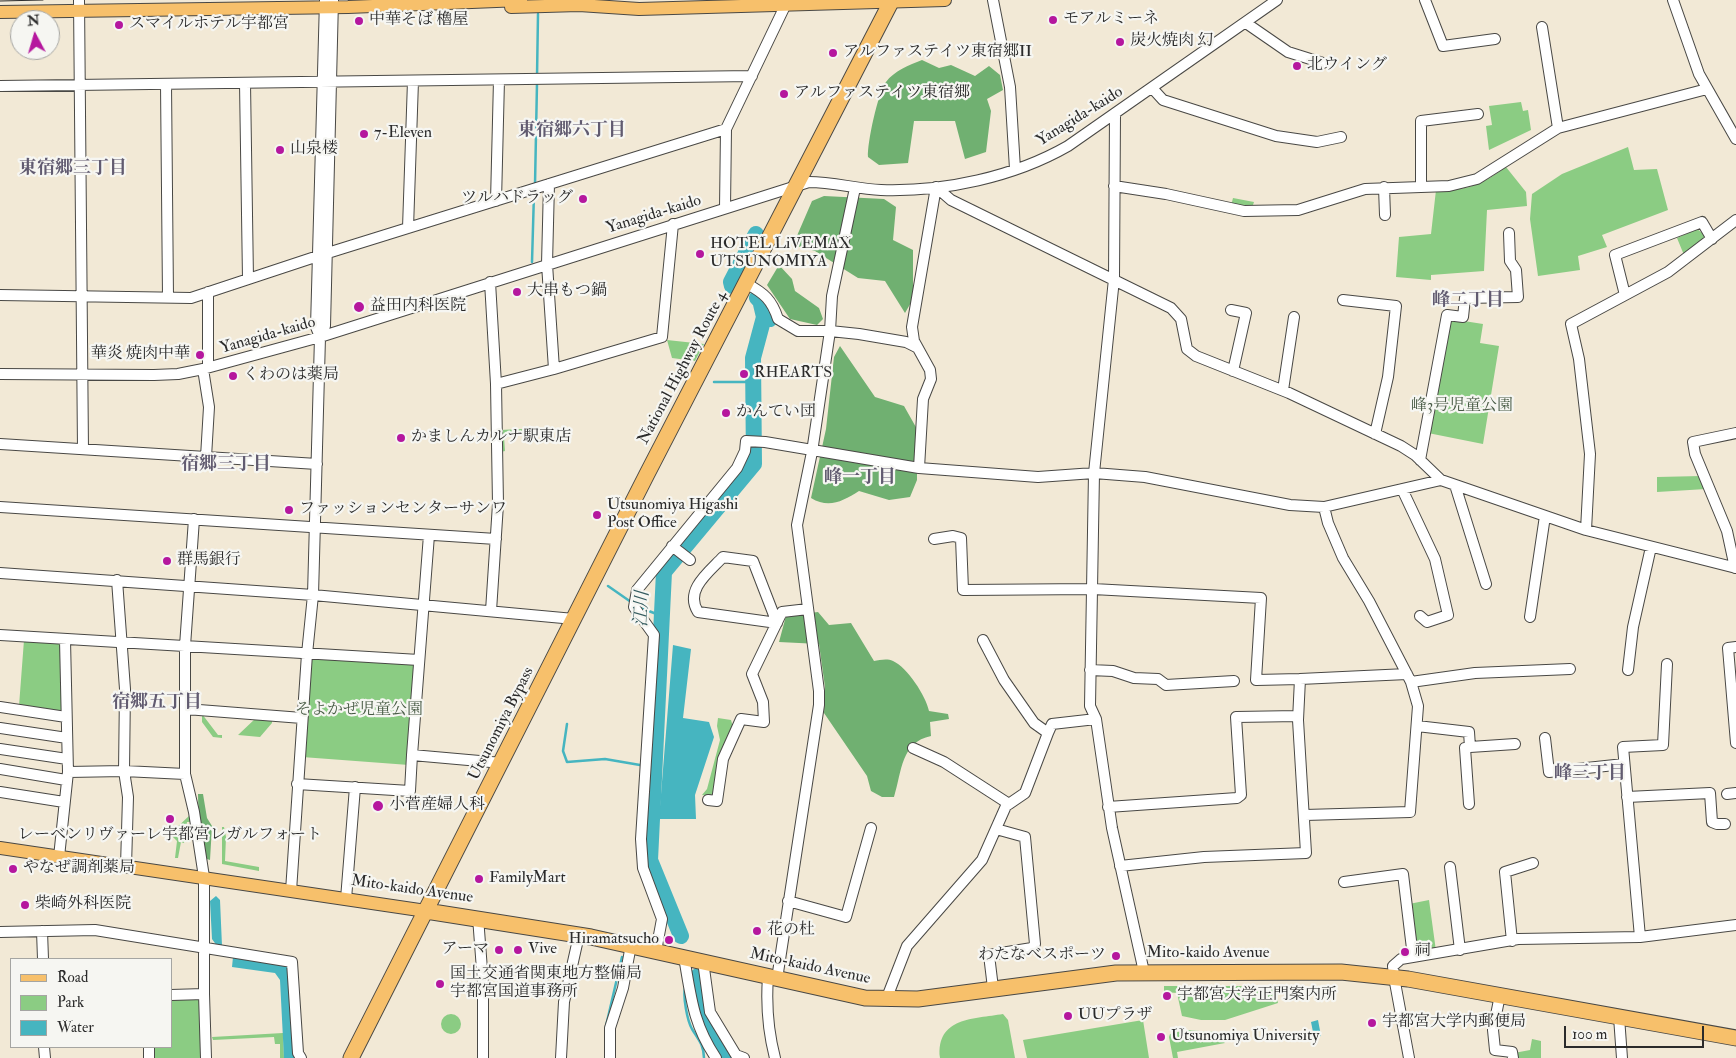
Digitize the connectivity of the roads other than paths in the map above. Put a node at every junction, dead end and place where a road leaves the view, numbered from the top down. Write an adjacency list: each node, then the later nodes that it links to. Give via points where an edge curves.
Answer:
1 (521, 0): 7 (main road)
2 (945, 0): 8 (main road)
3 (993, 0): 33 (street, via 1010,87)
4 (1277, 0): 13 (street, Yanagida-kaido)
5 (1425, 0): 15 (street, via 1443,46)
6 (1673, 0): 26 (street)
7 (478, 2): 9 (main road); 11 (main road, via 486,6 639,8)
8 (891, 2): 11 (main road); 37 (highway, National Highway Route 4)
9 (329, 4): 10 (main road); 20 (street)
10 (79, 5): 12 (main road); 24 (street)
11 (785, 6): 17 (street)
12 (0, 12)
13 (1246, 23): 16 (street, via 1288,52); 25 (street, Yanagida-kaido)
14 (1542, 27): 29 (street)
15 (1496, 39)
16 (1323, 64)
17 (752, 76): 18 (street); 30 (street)
18 (499, 80): 19 (street); 41 (street)
19 (413, 81): 20 (street); 46 (street)
20 (328, 82): 21 (street); 49 (street)
21 (245, 83): 22 (street); 51 (street)
22 (166, 84): 24 (street); 59 (street)
23 (0, 86): 24 (street)
24 (80, 86): 57 (street)
25 (1153, 88): 27 (street, Yanagida-kaido); 31 (street, via 1163,100 1276,136 1317,142)
26 (1707, 89): 29 (street); 32 (street)
27 (1115, 114): 33 (street, Yanagida-kaido, via 1055,153); 35 (street)
28 (1478, 114): 36 (street, via 1421,121)
29 (1558, 128): 36 (street, via 1477,179 1449,186)
30 (726, 130): 34 (street); 42 (street)
31 (1341, 137)
32 (1736, 139)
33 (1015, 170): 38 (street, Yanagida-kaido)
34 (549, 184): 41 (street); 50 (street)
35 (1114, 186): 39 (street, via 1244,211 1298,210 1365,188); 52 (street)
36 (1421, 186): 39 (street)
37 (795, 187): 40 (street, Yanagida-kaido, via 816,182); 42 (street, Yanagida-kaido); 54 (highway, National Highway Route 4)
38 (936, 187): 40 (street, Yanagida-kaido, via 906,190); 52 (street, via 951,200); 65 (street, via 912,327)
39 (1384, 187): 43 (street)
40 (855, 188): 63 (street, via 832,296)
41 (496, 201): 46 (street)
42 (725, 208): 45 (street, Yanagida-kaido)
43 (1385, 215)
44 (1736, 220): 48 (street)
45 (673, 224): 50 (street, Yanagida-kaido); 67 (street, via 662,337)
46 (408, 228): 49 (street)
47 (1509, 233): 79 (street, via 1510,261 1516,270 1518,297 1465,298 1462,317 1447,315)
48 (1712, 239): 58 (street, via 1668,272); 58 (street, via 1702,222 1615,255)
49 (323, 254): 51 (street); 64 (street, via 316,327)
50 (547, 264): 53 (street, Yanagida-kaido); 67 (street)
51 (248, 279): 55 (street)
52 (1114, 279): 68 (street, via 1171,308 1181,319 1187,349); 82 (street)
53 (490, 282): 64 (street, Yanagida-kaido); 71 (street)
54 (747, 284): 63 (street, via 764,293 773,304 778,319 798,331); 110 (highway, National Highway Route 4)
55 (208, 292): 59 (street, via 191,298); 66 (street)
56 (0, 295): 57 (street)
57 (80, 296): 59 (street); 70 (street)
58 (1625, 296): 91 (street, via 1571,324 1579,360 1590,454)
59 (168, 297)
60 (1343, 300): 74 (street, via 1396,306 1388,377)
61 (1231, 310): 68 (street, via 1246,313)
62 (1294, 317): 72 (street)
63 (830, 330): 65 (street, via 906,342); 77 (street)
64 (320, 337): 66 (street, Yanagida-kaido); 80 (street)
65 (918, 348): 81 (street, via 930,370 931,379 923,399)
66 (205, 368): 70 (street, Yanagida-kaido, via 178,374); 78 (street, via 208,407)
67 (554, 369): 71 (street)
68 (1233, 371): 72 (street)
69 (0, 374): 70 (street, Yanagida-kaido)
70 (83, 375): 76 (street)
71 (496, 384): 93 (street)
72 (1283, 390): 74 (street)
73 (1736, 433): 98 (street, via 1693,442 1726,531)
74 (1375, 434): 79 (street, via 1401,446)
75 (0, 444): 76 (street)
76 (83, 449): 78 (street)
77 (812, 452): 81 (street); 95 (street, via 746,441 737,468); 106 (street, via 797,525)
78 (206, 457): 80 (street)
79 (1420, 460): 83 (street)
80 (316, 464): 90 (street)
81 (919, 468): 82 (street, via 1038,477)
82 (1094, 473): 87 (street, via 1146,477 1290,505); 103 (street)
83 (1441, 480): 84 (street); 85 (street)
84 (1455, 485): 88 (street); 101 (street)
85 (1402, 489): 87 (street); 108 (street, via 1435,559 1448,615 1427,622)
86 (0, 507): 89 (street)
87 (1324, 507): 124 (street, via 1343,558)
88 (1545, 516): 91 (street); 109 (street)
89 (194, 519): 90 (street); 102 (street)
90 (315, 526): 92 (street); 104 (street)
91 (1586, 530): 96 (street)
92 (429, 534): 93 (street); 105 (street)
93 (496, 539): 107 (street)
94 (934, 539): 103 (street, via 961,538 963,590)
95 (674, 547): 97 (street); 186 (street, via 637,590 634,607 654,635 641,839 643,868 662,919)
96 (1651, 547): 98 (street); 123 (street, via 1633,627)
97 (688, 558)
98 (1735, 568)
99 (0, 573): 100 (street)
100 (117, 580): 102 (street); 115 (street)
101 (1486, 584)
102 (188, 585): 104 (street); 116 (street)
103 (1093, 589): 122 (street); 125 (street, via 1260,598 1256,680)
104 (313, 595): 105 (street); 118 (street)
105 (424, 605): 107 (street); 119 (street)
106 (808, 609): 111 (street, via 782,612); 174 (street, via 819,706)
107 (491, 611): 110 (street)
108 (1420, 616)
109 (1530, 617)
110 (574, 619): 145 (highway, Utsunomiya Bypass)
111 (777, 623): 111 (street, via 753,561 723,557 695,587 694,605 698,612); 155 (street, via 752,674 763,702 764,722 741,719 723,759 717,801)
112 (0, 635): 113 (street)
113 (65, 640): 115 (street); 130 (street)
114 (983, 640): 135 (street, via 1004,680 1034,723)
115 (121, 643): 116 (street); 148 (street, via 125,688)
116 (185, 646): 118 (street); 128 (street)
117 (1736, 647): 138 (street, via 1728,648)
118 (307, 654): 119 (street); 131 (street)
119 (420, 660): 143 (street)
120 (1667, 664): 146 (street, via 1663,745 1622,747)
121 (1570, 668): 124 (street)
122 (1090, 670): 126 (street, via 1158,679 1166,684); 132 (street, via 1090,706)
123 (1628, 670)
124 (1409, 678): 125 (street); 133 (street, via 1418,706)
125 (1300, 679): 129 (street)
126 (1234, 680)
127 (0, 707): 130 (street)
128 (186, 709): 131 (street); 149 (street)
129 (1298, 716): 159 (street, via 1236,717 1241,795 1237,798); 160 (street)
130 (66, 717): 136 (street)
131 (302, 718): 151 (street)
132 (1096, 719): 135 (street, via 1052,724); 159 (street)
133 (1417, 726): 140 (street, via 1469,732); 160 (street, via 1410,812)
134 (0, 728): 136 (street)
135 (1048, 733): 157 (street, via 1024,793)
136 (67, 738): 144 (street)
137 (1545, 738): 146 (street, via 1549,772)
138 (1736, 742)
139 (1515, 744): 140 (street)
140 (1470, 747): 158 (street, via 1465,748)
141 (913, 748): 157 (street, via 944,762)
142 (0, 749): 144 (street)
143 (412, 756): 145 (street); 152 (street, via 410,791)
144 (67, 760): 150 (street)
145 (502, 763): 175 (highway, Utsunomiya Bypass)
146 (1624, 764): 154 (street)
147 (0, 769): 150 (street)
148 (124, 771): 149 (street); 150 (street); 167 (street, via 128,797)
149 (185, 774): 170 (street)
150 (67, 776): 156 (street)
151 (297, 784): 152 (street); 172 (street)
152 (355, 787): 173 (street)
153 (0, 792): 156 (street)
154 (1627, 797): 161 (street, via 1710,793 1712,822); 181 (street)
155 (708, 800)
156 (64, 802): 165 (street)
157 (1009, 804): 163 (street)
158 (1469, 804)
159 (1108, 807): 168 (street)
160 (1305, 815): 168 (street, via 1306,853 1204,857)
161 (1725, 824)
162 (871, 828): 174 (street, via 846,917)
163 (996, 829): 194 (street, via 1025,836 1035,944 1032,948 989,955); 198 (street, via 982,860 907,946)
164 (0, 848): 165 (main road, Mito-kaido Avenue)
165 (58, 857): 167 (main road, Mito-kaido Avenue)
166 (1534, 863): 182 (street, via 1505,872)
167 (126, 866): 170 (main road, Mito-kaido Avenue)
168 (1120, 866): 191 (street)
169 (1450, 867): 185 (street)
170 (204, 877): 172 (main road, Mito-kaido Avenue); 184 (street)
171 (1344, 882): 188 (street, via 1403,874)
172 (291, 891): 173 (main road, Mito-kaido Avenue)
173 (346, 899): 175 (main road, Mito-kaido Avenue)
174 (788, 901): 193 (street)
175 (426, 911): 176 (highway, Mito-kaido Avenue); 203 (highway, Utsunomiya Bypass)
176 (478, 917): 180 (highway, Mito-kaido Avenue); 204 (street, via 484,983)
177 (1736, 925): 181 (street)
178 (42, 931): 179 (street); 184 (street, via 95,930); 189 (street)
179 (0, 932)
180 (579, 935): 183 (highway, Mito-kaido Avenue); 205 (street, via 564,1002)
181 (1640, 937): 182 (street, via 1557,937)
182 (1512, 941): 185 (street)
183 (631, 945): 186 (highway, Mito-kaido Avenue); 206 (street, via 623,988 610,1028)
184 (204, 947): 195 (street); 202 (street, via 292,962)
185 (1460, 950): 188 (street)
186 (656, 951): 187 (highway, Mito-kaido Avenue)
187 (684, 957): 190 (highway, Mito-kaido Avenue); 207 (street, via 695,1018)
188 (1413, 957): 192 (street, via 1393,966)
189 (42, 958)
190 (703, 961): 193 (highway, Mito-kaido Avenue); 208 (street, via 710,1012 736,1055)
191 (1144, 972): 192 (highway, Mito-kaido Avenue, via 1341,972); 194 (highway, Mito-kaido Avenue)
192 (1394, 977): 197 (highway, Mito-kaido Avenue); 210 (street)
193 (772, 978): 198 (highway, Mito-kaido Avenue); 209 (street, via 767,1004)
194 (993, 988): 198 (highway, Mito-kaido Avenue, via 918,999)
195 (204, 994): 196 (street); 201 (street)
196 (172, 995)
197 (1500, 995): 199 (highway, Mito-kaido Avenue); 211 (street, via 1493,1030 1495,1050 1512,1052)
198 (886, 1000)
199 (1619, 1017): 200 (highway, Mito-kaido Avenue); 212 (street)
200 (1736, 1038)
201 (206, 1058)
202 (301, 1058)
203 (351, 1058)
204 (483, 1058)
205 (561, 1058)
206 (610, 1058)
207 (716, 1058)
208 (744, 1058)
209 (776, 1058)
210 (1409, 1058)
211 (1513, 1058)
212 (1622, 1058)

